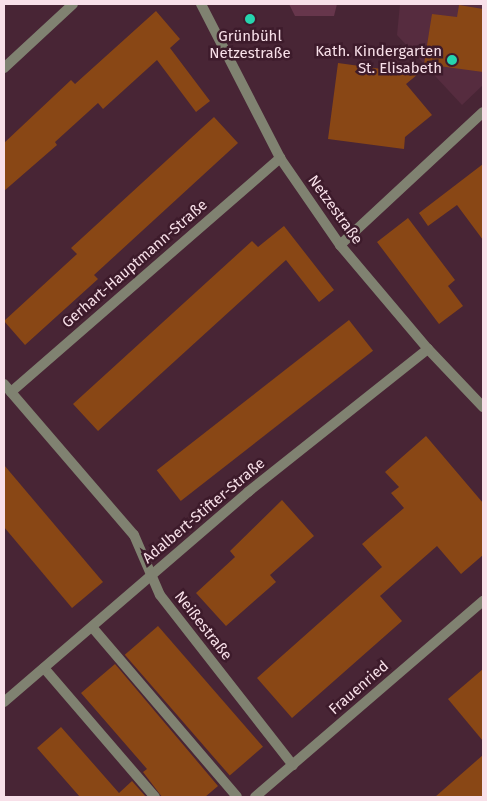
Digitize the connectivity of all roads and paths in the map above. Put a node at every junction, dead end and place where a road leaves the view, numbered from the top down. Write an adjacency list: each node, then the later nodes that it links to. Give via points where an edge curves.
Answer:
1 (73, 4): 3 (street)
2 (201, 4): 5 (street, Netzestraße)
3 (4, 68)
4 (483, 112): 6 (street)
5 (280, 158): 6 (street, Netzestraße); 8 (street, Gerhart-Hauptmann-Straße)
6 (340, 245): 7 (street, Netzestraße)
7 (428, 348): 9 (street, Netzestraße); 10 (street, Adalbert-Stifter-Straße, via 248,492)
8 (7, 388): 10 (street, Neißestraße, via 134,534)
9 (483, 406)
10 (153, 574): 12 (street, Adalbert-Stifter-Straße); 15 (street, Neißestraße, via 160,595)
11 (483, 601): 15 (street, Frauenried)
12 (92, 627): 13 (street, Adalbert-Stifter-Straße); 17 (street)
13 (44, 668): 14 (street, Adalbert-Stifter-Straße); 16 (street)
14 (4, 702)
15 (293, 765): 18 (street, Frauenried)
16 (155, 797)
17 (237, 797)
18 (255, 797)

